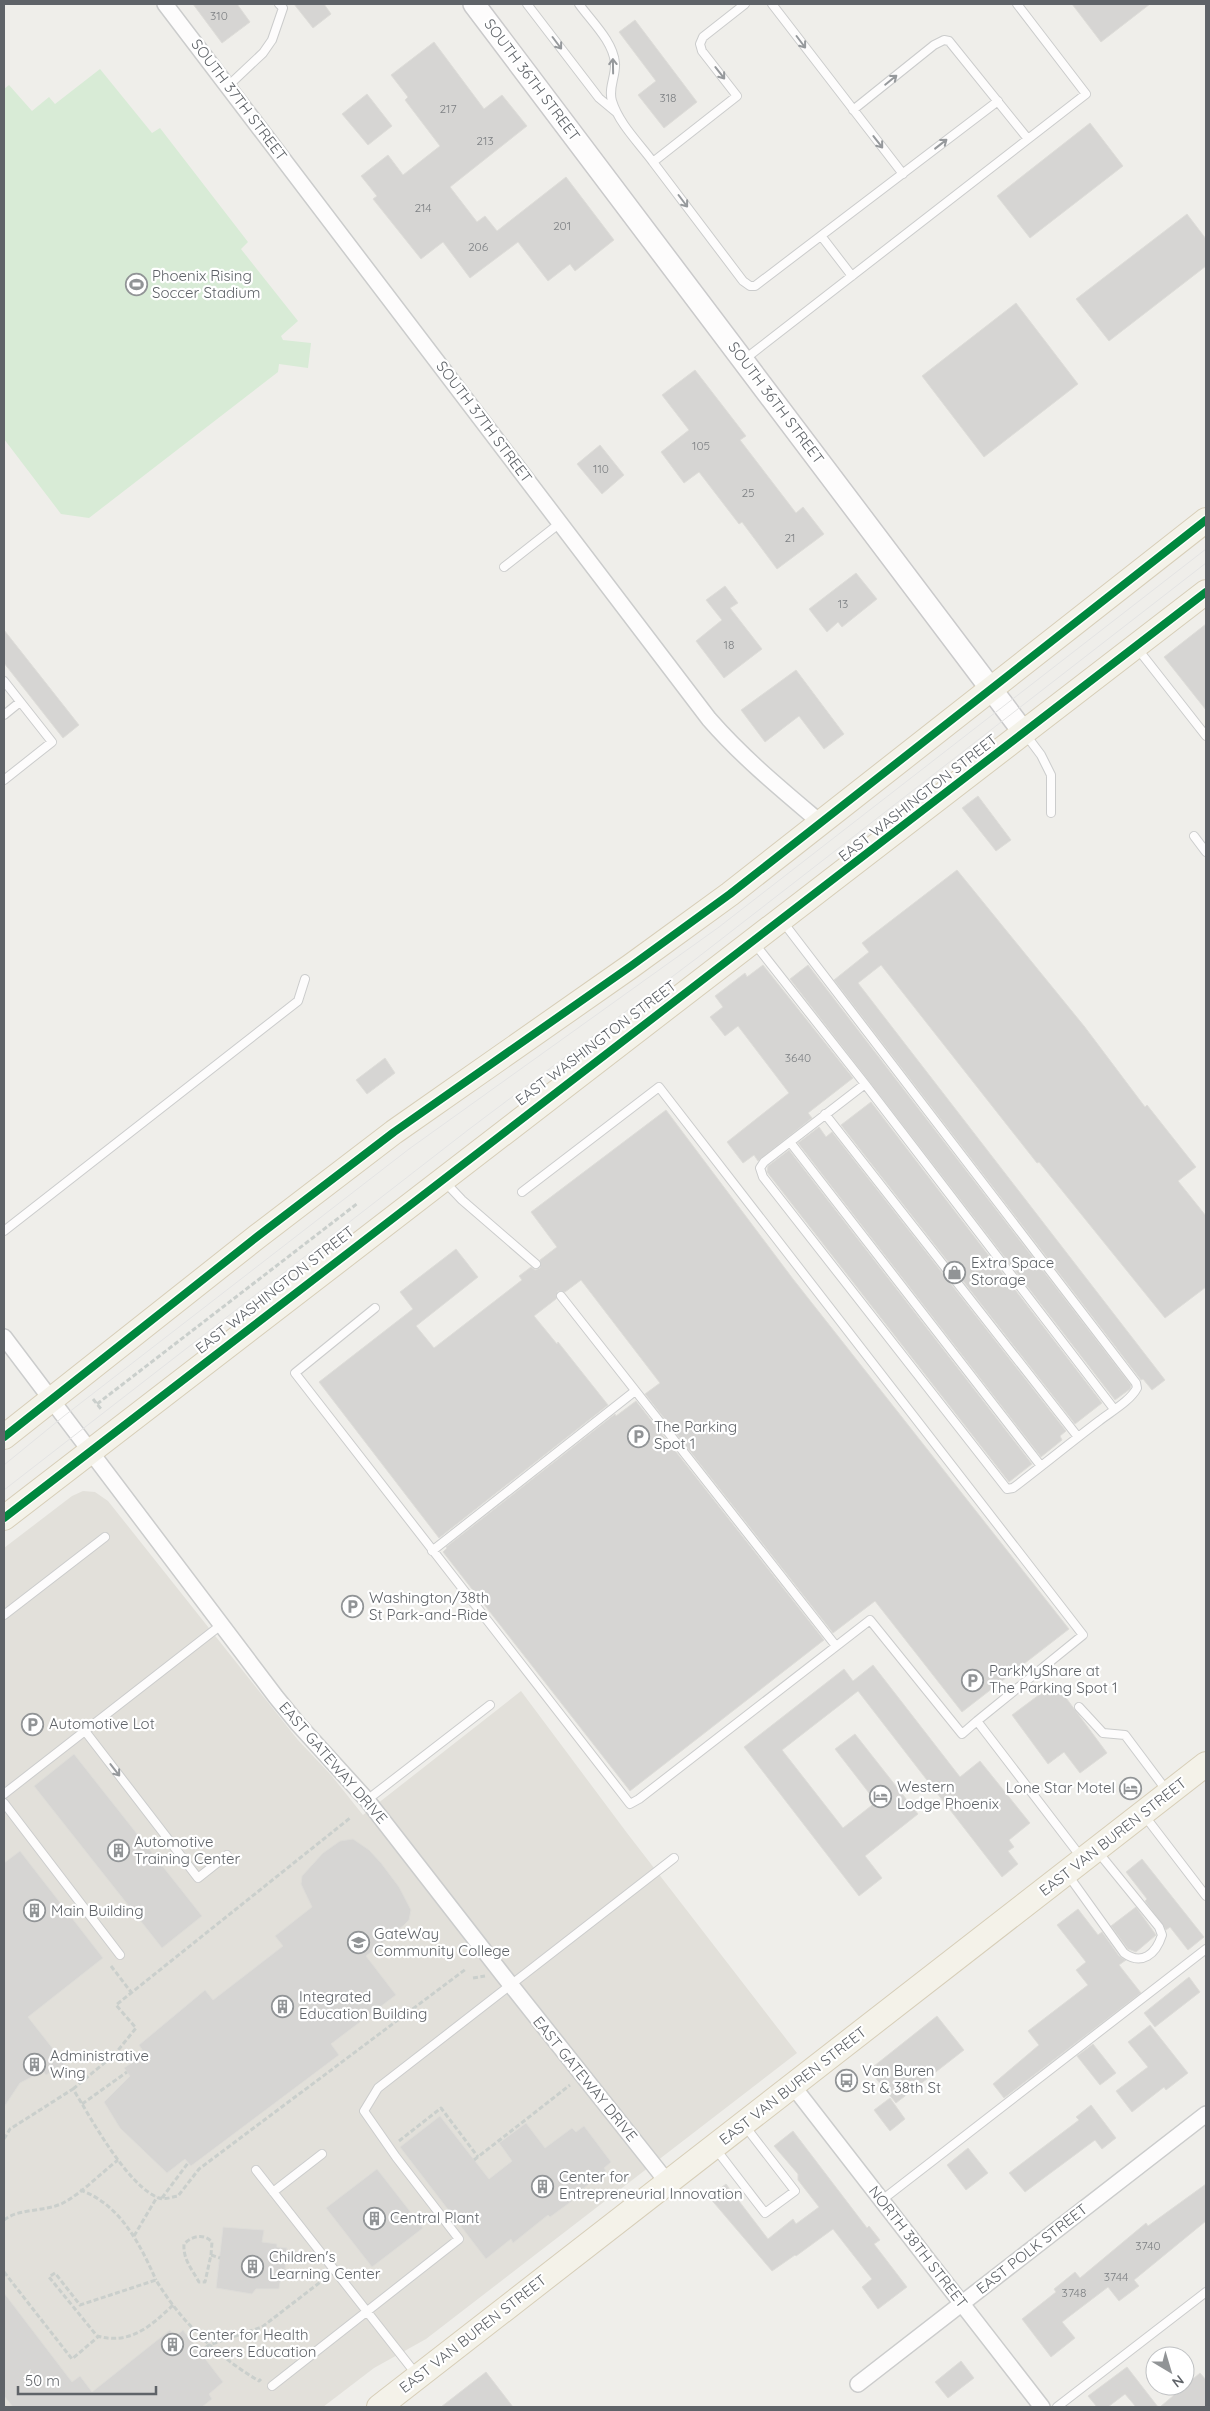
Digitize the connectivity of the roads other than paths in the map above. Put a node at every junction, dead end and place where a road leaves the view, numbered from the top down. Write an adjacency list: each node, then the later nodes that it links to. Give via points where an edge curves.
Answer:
1 (165, 4): 9 (street, SOUTH 37TH STREET)
2 (279, 4): 9 (lane, via 283,8 272,40)
3 (474, 4): 18 (street, SOUTH 36TH STREET)
4 (527, 4): 12 (lane, one-way to 12, via 599,98)
5 (579, 4): 12 (lane, one-way to 5, via 612,100 615,63 612,53)
6 (745, 4): 14 (lane, one-way to 14, via 703,37 700,44 737,96)
7 (772, 4): 11 (lane, one-way to 11)
8 (1017, 4): 13 (lane, via 1086,94)
9 (228, 86): 20 (street, SOUTH 37TH STREET)
10 (998, 101): 11 (lane, one-way to 10, via 939,42 949,41); 13 (lane); 15 (lane, one-way to 10)
11 (853, 110): 15 (lane, one-way to 15)
12 (617, 113): 14 (lane)
13 (1028, 139): 17 (lane)
14 (653, 162): 16 (lane, one-way to 16, via 747,285 760,285)
15 (903, 174): 16 (lane)
16 (822, 237): 17 (lane)
17 (852, 276): 18 (lane)
18 (744, 360): 25 (street, SOUTH 36TH STREET)
19 (1206, 520): 25 (main road)
20 (560, 523): 21 (lane); 32 (street, SOUTH 37TH STREET, via 734,748)
21 (504, 567)
22 (1206, 592): 23 (main road, EAST WASHINGTON STREET)
23 (1136, 647): 28 (main road, EAST WASHINGTON STREET); 29 (lane)
24 (4, 681): 26 (lane)
25 (991, 688): 28 (street, SOUTH 36TH STREET); 32 (main road)
26 (20, 702): 27 (lane); 30 (lane, via 52,742)
27 (4, 715)
28 (1025, 734): 31 (lane, SOUTH 36TH STREET, via 1051,774); 35 (main road, EAST WASHINGTON STREET)
29 (1206, 736)
30 (4, 780)
31 (1051, 813)
32 (821, 823): 49 (main road, via 631,966 394,1132)
33 (1194, 836): 34 (lane)
34 (1206, 852)
35 (782, 920): 36 (main road, EAST WASHINGTON STREET); 50 (lane, via 1136,1383 1138,1388 1134,1394)
36 (754, 942): 38 (lane); 41 (main road, EAST WASHINGTON STREET)
37 (305, 979): 43 (lane, via 298,1001)
38 (865, 1084): 39 (lane); 50 (lane)
39 (826, 1114): 40 (lane); 52 (lane)
40 (790, 1142): 54 (lane); 54 (lane, via 764,1162 760,1172 1002,1485 1007,1490 1013,1488)
41 (442, 1179): 44 (lane); 53 (main road, EAST WASHINGTON STREET)
42 (522, 1192): 63 (lane, via 659,1087 1083,1635)
43 (4, 1231)
44 (536, 1264)
45 (561, 1296): 48 (lane)
46 (375, 1308): 57 (lane, via 294,1373)
47 (4, 1337): 49 (street, EAST GATEWAY DRIVE)
48 (635, 1391): 57 (lane); 60 (lane)
49 (51, 1399): 51 (main road); 53 (street, EAST GATEWAY DRIVE)
50 (1114, 1409): 52 (lane)
51 (4, 1437)
52 (1078, 1437): 54 (lane)
53 (90, 1450): 55 (main road, EAST WASHINGTON STREET); 59 (street, EAST GATEWAY DRIVE)
54 (1041, 1466)
55 (4, 1518)
56 (105, 1537): 58 (lane)
57 (432, 1551): 60 (lane, via 630,1804)
58 (4, 1615)
59 (221, 1625): 64 (lane); 68 (street, EAST GATEWAY DRIVE, via 298,1724)
60 (836, 1646): 63 (lane, via 870,1620 962,1734)
61 (490, 1705): 68 (lane)
62 (1079, 1707): 66 (lane, via 1103,1733 1124,1735)
63 (977, 1721): 73 (lane)
64 (85, 1731): 67 (lane); 71 (lane, one-way to 71, via 198,1878)
65 (1206, 1764): 66 (main road, EAST VAN BUREN STREET)
66 (1168, 1793): 70 (main road, EAST VAN BUREN STREET)
67 (4, 1794)
68 (367, 1800): 77 (street, EAST GATEWAY DRIVE)
69 (4, 1803): 76 (lane)
70 (1143, 1814): 73 (main road, EAST VAN BUREN STREET); 74 (lane)
71 (227, 1855)
72 (674, 1858): 77 (lane)
73 (1082, 1862): 73 (lane, via 1124,1952 1140,1959 1152,1954 1162,1935 1159,1927); 78 (main road, EAST VAN BUREN STREET)
74 (1206, 1896)
75 (1206, 1949): 86 (lane)
76 (120, 1955)
77 (511, 1985): 84 (street, EAST GATEWAY DRIVE); 89 (lane, via 378,2088 364,2111 459,2239)
78 (793, 2086): 80 (main road, EAST VAN BUREN STREET); 86 (street, NORTH 38TH STREET)
79 (1206, 2114): 88 (street, EAST POLK STREET)
80 (744, 2124): 81 (main road, EAST VAN BUREN STREET); 81 (lane, via 795,2191 765,2213)
81 (714, 2147): 84 (main road, EAST VAN BUREN STREET)
82 (322, 2154): 85 (lane)
83 (256, 2170): 85 (lane)
84 (668, 2183): 90 (main road, EAST VAN BUREN STREET)
85 (273, 2192): 89 (lane)
86 (882, 2200): 88 (street, NORTH 38TH STREET)
87 (1206, 2292): 95 (lane)
88 (962, 2304): 91 (street, EAST POLK STREET); 94 (street, NORTH 38TH STREET)
89 (368, 2312): 90 (lane); 92 (lane)
90 (419, 2377): 93 (main road, EAST VAN BUREN STREET)
91 (858, 2384)
92 (272, 2386)
93 (389, 2404)
94 (1042, 2407)
95 (1057, 2407)

